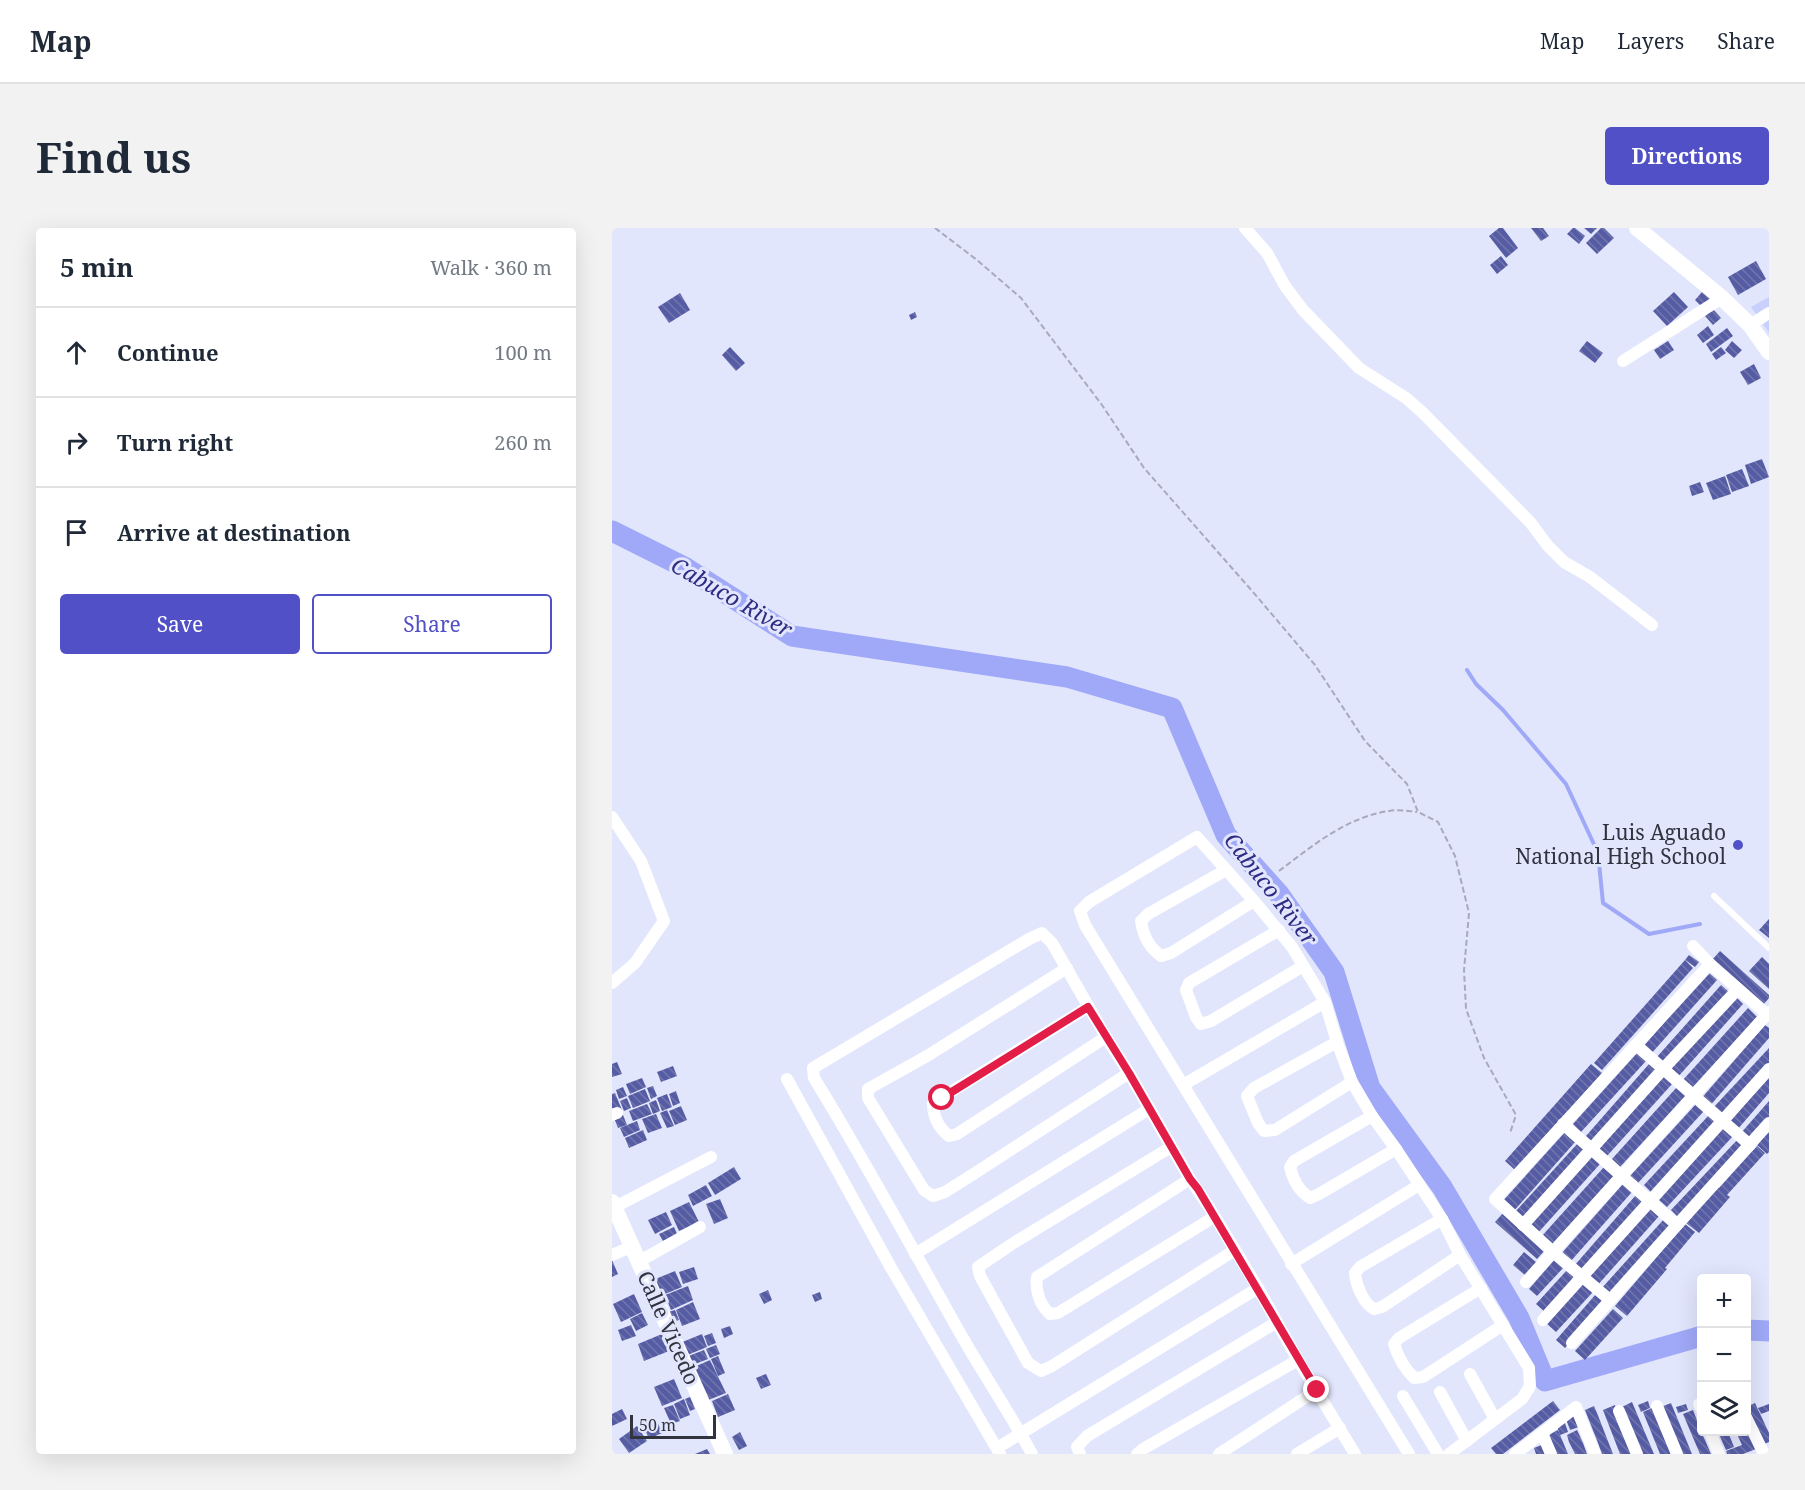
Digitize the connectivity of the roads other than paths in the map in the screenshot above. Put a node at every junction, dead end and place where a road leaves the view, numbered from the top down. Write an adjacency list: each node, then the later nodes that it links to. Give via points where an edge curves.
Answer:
1 (1245, 228): 8 (street, via 1267,253 1303,310 1359,368 1422,412 1564,562)
2 (1637, 228): 3 (street)
3 (1722, 298): 5 (street); 7 (street)
4 (1769, 313): 5 (street)
5 (1750, 325): 6 (street)
6 (1769, 352)
7 (1623, 361)
8 (1652, 625)
9 (612, 817): 19 (street, via 642,861 664,921 635,963)
10 (1226, 870): 12 (street); 12 (street, via 1141,921 1153,950 1161,956 1171,953); 32 (street, via 1197,837 1080,911 1084,925)
11 (1714, 896): 15 (lane)
12 (1254, 901): 13 (street)
13 (1279, 930): 17 (street); 17 (street, via 1189,983 1186,990 1196,1017 1201,1024 1211,1021)
14 (1693, 946): 16 (street)
15 (1769, 947)
16 (1710, 964): 20 (street); 26 (street)
17 (1303, 966): 21 (street)
18 (1067, 968): 22 (street); 29 (street, via 868,1089 868,1098 924,1190 933,1196); 57 (street, via 1053,943 1042,933 813,1068 814,1078)
19 (612, 983)
20 (1737, 989): 23 (street); 27 (street)
21 (1325, 1002): 25 (street); 32 (street)
22 (1088, 1007): 24 (street); 24 (street, via 933,1103 942,1130 949,1136 957,1134)
23 (1768, 1014): 33 (street)
24 (1106, 1037): 29 (street)
25 (1337, 1042): 31 (street); 31 (street, via 1254,1088 1247,1096 1250,1106 1264,1131 1275,1130)
26 (1636, 1045): 27 (street); 37 (street)
27 (1664, 1068): 33 (street); 42 (street)
28 (1769, 1070): 36 (street)
29 (1129, 1073): 34 (street)
30 (787, 1079): 85 (street)
31 (1352, 1082): 35 (street)
32 (1183, 1084): 61 (street)
33 (1694, 1096): 36 (street); 44 (street)
34 (1149, 1109): 40 (street); 57 (street)
35 (1372, 1116): 41 (street); 41 (street, via 1294,1161 1290,1167 1292,1176 1302,1193 1310,1198 1319,1194)
36 (1723, 1121): 39 (street); 47 (street)
37 (1563, 1124): 42 (street); 51 (street, via 1495,1199)
38 (1769, 1124): 39 (street)
39 (1750, 1145): 52 (street)
40 (1171, 1147): 45 (street); 55 (street, via 978,1267 1028,1363 1041,1371 1052,1366)
41 (1396, 1149): 46 (street)
42 (1592, 1149): 44 (street); 51 (street)
43 (711, 1156): 48 (street)
44 (1622, 1176): 47 (street); 56 (street)
45 (1190, 1179): 49 (street); 49 (street, via 1037,1277 1036,1287 1044,1308 1050,1314 1058,1313)
46 (1419, 1185): 50 (street); 61 (street)
47 (1650, 1201): 52 (street); 62 (street)
48 (613, 1204): 54 (street, Calle Vicedo)
49 (1214, 1217): 55 (street)
50 (1442, 1219): 59 (street); 59 (street, via 1360,1267 1355,1273 1356,1281 1368,1306 1382,1307)
51 (1523, 1225): 56 (street)
52 (1677, 1225): 66 (street)
53 (700, 1227): 60 (street)
54 (631, 1246): 58 (street); 60 (street, Calle Vicedo)
55 (1235, 1250): 64 (street)
56 (1553, 1252): 62 (street); 63 (street)
57 (915, 1254): 82 (street)
58 (612, 1255)
59 (1460, 1255): 65 (street)
60 (638, 1262): 87 (street, Calle Vicedo)
61 (1291, 1264): 94 (street)
62 (1583, 1277): 66 (street); 67 (street)
63 (1526, 1282)
64 (1258, 1288): 68 (street); 82 (street)
65 (1481, 1288): 69 (street); 69 (street, via 1399,1338 1394,1344 1396,1352 1414,1378 1423,1377)
66 (1610, 1300): 70 (street)
67 (1543, 1320)
68 (1277, 1322): 71 (street); 89 (street, via 1088,1436 1077,1447)
69 (1503, 1325): 78 (street, via 1529,1368 1530,1386 1522,1399)
70 (1572, 1343)
71 (1298, 1360): 73 (street); 90 (street)
72 (1470, 1374): 78 (street)
73 (1317, 1390): 80 (street); 91 (street)
74 (1440, 1392): 84 (street)
75 (1404, 1396): 95 (street)
76 (1657, 1407): 101 (street)
77 (1619, 1411): 100 (street)
78 (1495, 1419): 84 (street)
79 (1751, 1427): 103 (street)
80 (1340, 1428): 92 (street); 93 (street)
81 (1542, 1433): 97 (street); 98 (street); 99 (street, via 1576,1407)
82 (1021, 1434): 85 (street); 88 (street)
83 (1712, 1436): 102 (street)
84 (1467, 1441): 96 (street)
85 (998, 1451)
86 (1769, 1452): 103 (street)
87 (725, 1454)
88 (1032, 1454)
89 (1080, 1454)
90 (1137, 1454)
91 (1219, 1454)
92 (1297, 1454)
93 (1355, 1454)
94 (1409, 1454)
95 (1438, 1454)
96 (1449, 1454)
97 (1515, 1454)
98 (1551, 1454)
99 (1595, 1454)
100 (1637, 1454)
101 (1677, 1454)
102 (1719, 1454)
103 (1764, 1454)

